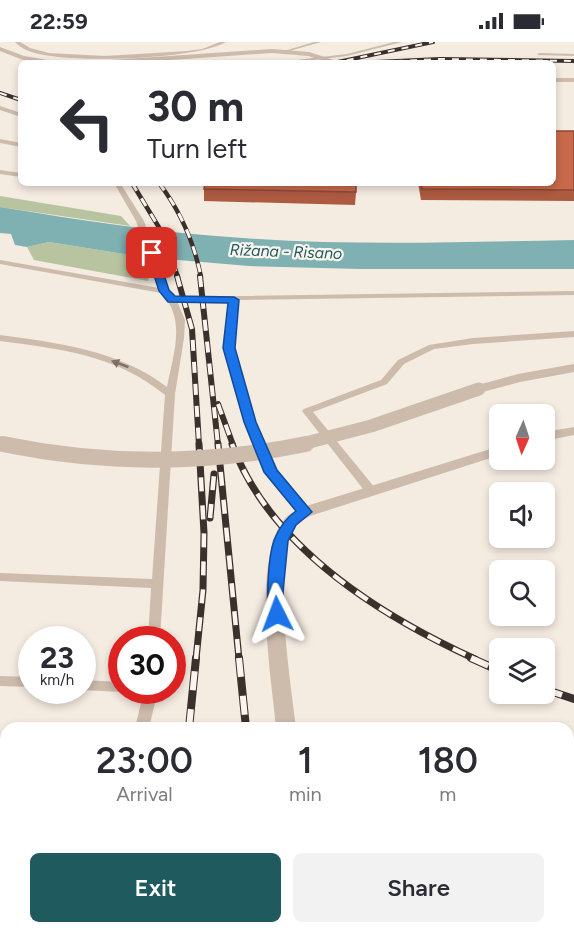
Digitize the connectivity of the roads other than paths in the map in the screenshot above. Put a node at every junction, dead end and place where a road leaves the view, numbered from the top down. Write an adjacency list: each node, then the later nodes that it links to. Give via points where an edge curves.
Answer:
1 (17, 42): 2 (lane, via 29,51 72,57 193,51)
2 (224, 42)
3 (319, 42): 6 (lane)
4 (400, 42): 9 (lane)
5 (0, 49): 10 (street)
6 (286, 51): 9 (street); 11 (street)
7 (539, 54): 8 (lane)
8 (574, 55)
9 (328, 58): 12 (lane); 13 (street)
10 (39, 60)
11 (144, 60)
12 (306, 60)
13 (332, 60)
14 (556, 80): 15 (street)
15 (574, 80)
16 (0, 108): 17 (lane)
17 (18, 114)
18 (2, 143): 19 (lane)
19 (18, 145)
20 (0, 172): 21 (lane)
21 (18, 175)
22 (119, 186): 24 (lane, via 140,221)
23 (0, 262): 24 (lane)
24 (166, 292): 26 (lane); 30 (lane, via 181,320)
25 (574, 293): 26 (lane)
26 (234, 300): 36 (lane, via 229,348 254,435 271,472)
27 (574, 334): 35 (lane, via 432,346 401,362 384,382 307,411)
28 (0, 338): 30 (lane, one-way to 28, via 143,374 117,362)
29 (574, 368): 33 (street, bridge, via 479,389 306,444 227,457 93,458)
30 (170, 394): 38 (lane)
31 (574, 431): 32 (street)
32 (555, 435)
33 (0, 443)
34 (489, 453): 35 (street)
35 (371, 491): 36 (street)
36 (305, 512): 44 (street, via 286,529 277,562 275,592)
37 (0, 577): 38 (lane)
38 (158, 584): 39 (lane)
39 (155, 626)
40 (0, 681): 41 (lane)
41 (18, 682)
42 (148, 704): 43 (lane)
43 (143, 722)
44 (286, 722)

